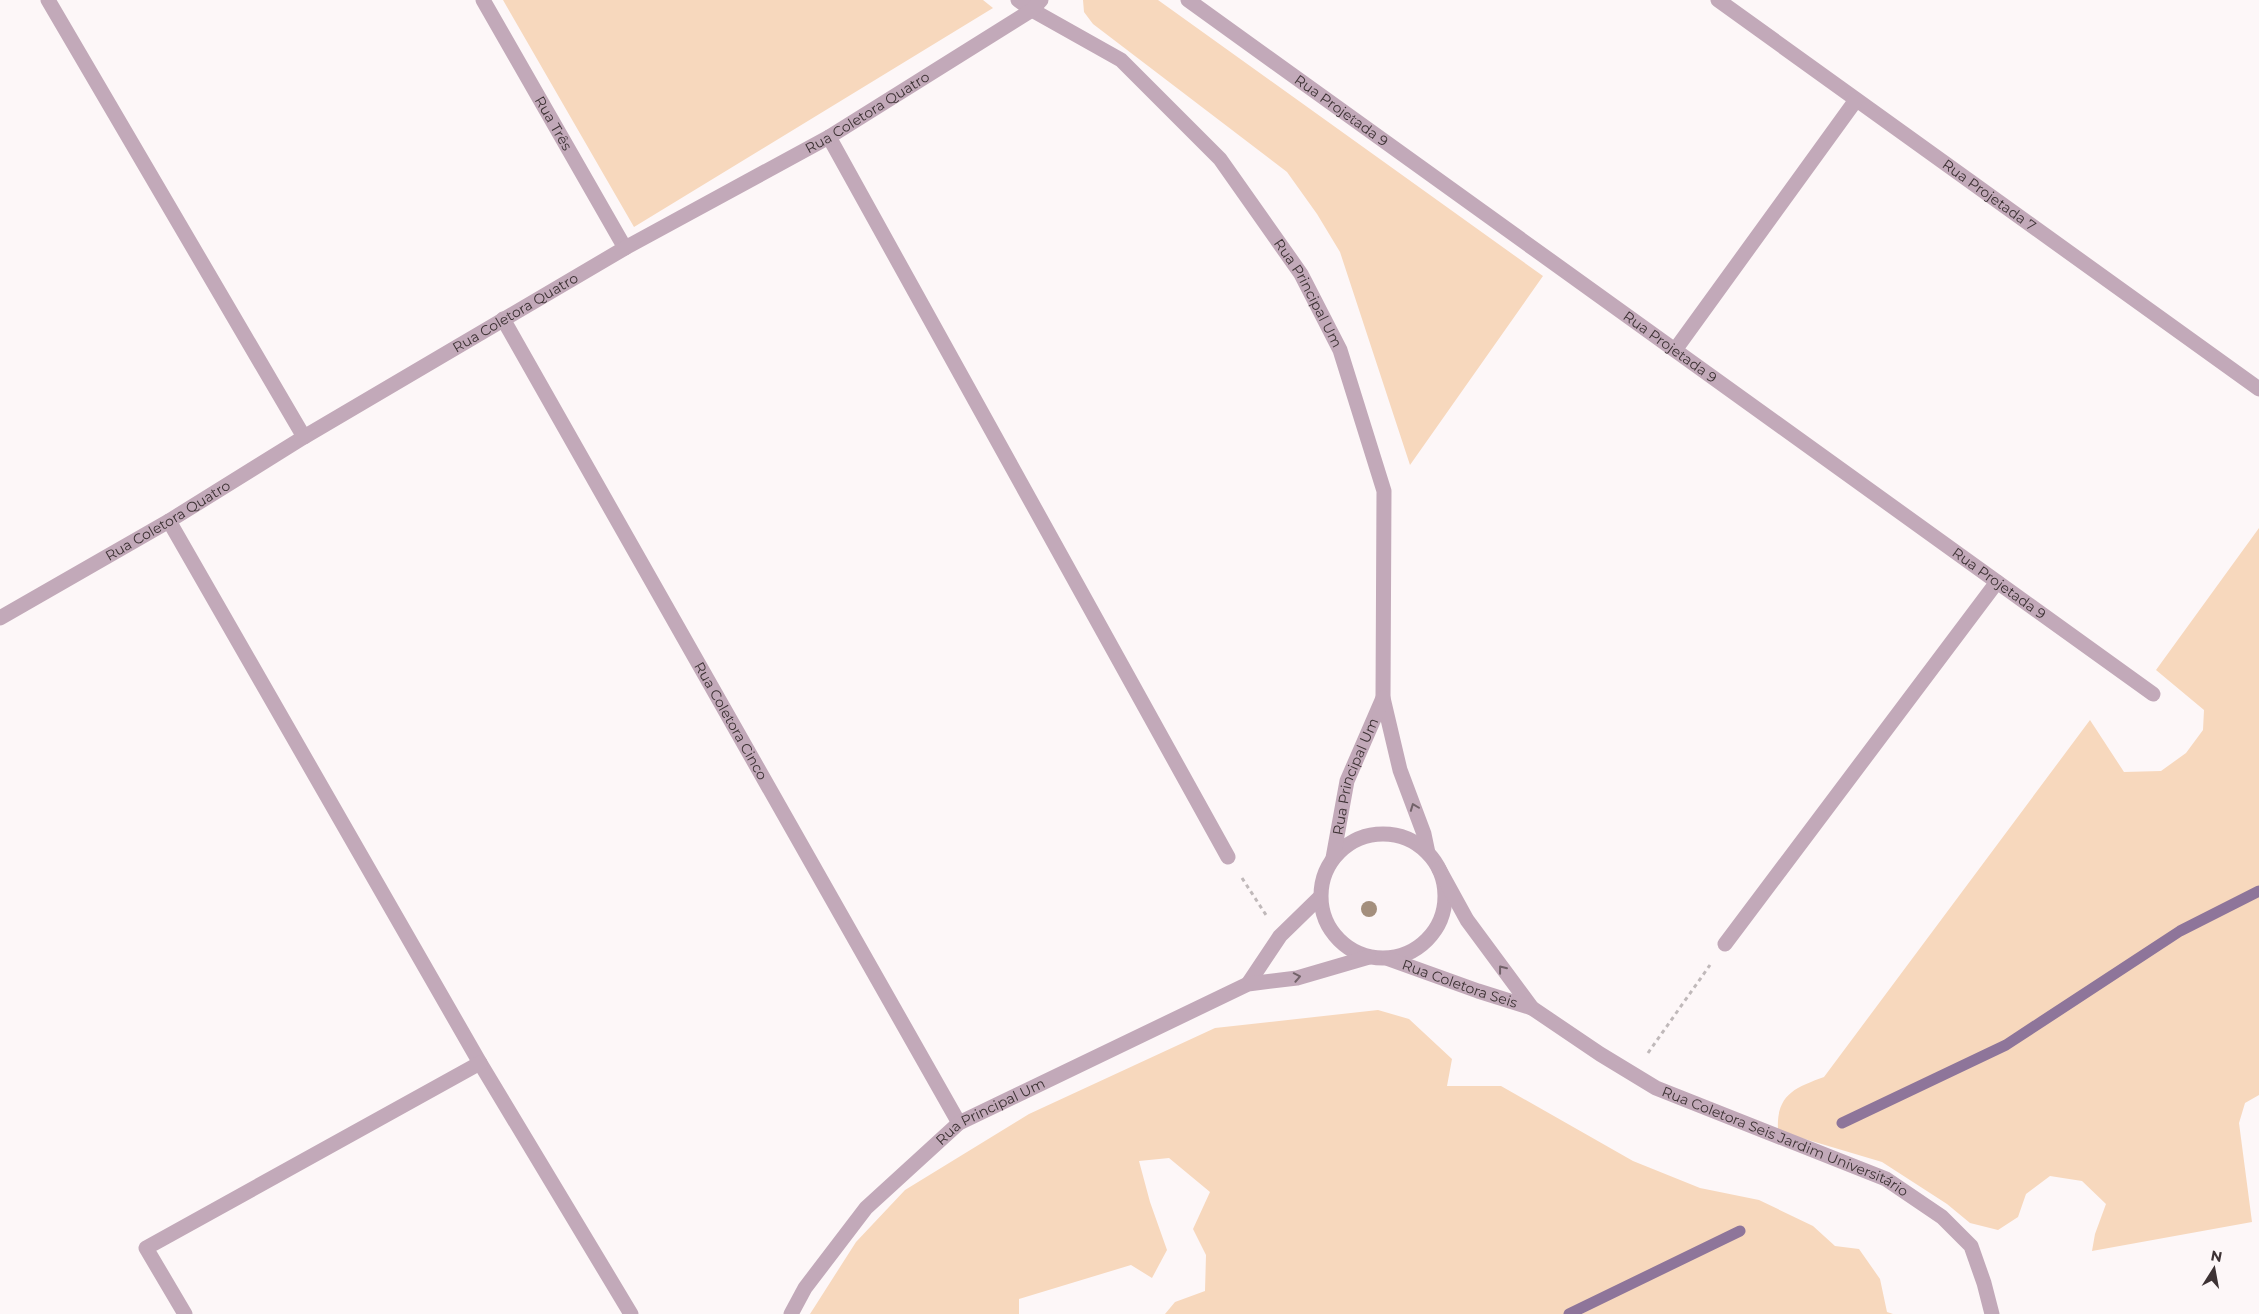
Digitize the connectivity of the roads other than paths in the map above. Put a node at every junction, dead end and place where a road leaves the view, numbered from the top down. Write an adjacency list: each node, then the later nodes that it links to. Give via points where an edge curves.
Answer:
1 (48, 0): 13 (street)
2 (483, 0): 9 (street, Rua Três)
3 (1018, 0): 6 (street, Rua Principal Um)
4 (1188, 0): 11 (street, Rua Projetada 9)
5 (1725, 2): 7 (street, Rua Projetada 7)
6 (1036, 5): 8 (street, Rua Coletora Quatro); 18 (street, Rua Principal Um, via 1121,60 1220,159 1301,274 1340,350 1384,491)
7 (1856, 100): 11 (street); 12 (street, Rua Projetada 7)
8 (829, 137): 9 (street, Rua Coletora Quatro); 20 (street)
9 (625, 248): 10 (street, Rua Coletora Quatro)
10 (503, 319): 13 (street, Rua Coletora Quatro); 30 (street, Rua Coletora Cinco)
11 (1675, 350): 15 (street, Rua Projetada 9)
12 (2259, 389)
13 (304, 437): 14 (street, Rua Coletora Quatro)
14 (169, 521): 16 (street, Rua Coletora Quatro); 29 (street)
15 (1997, 582): 17 (street, Rua Projetada 9); 24 (street)
16 (0, 618)
17 (2152, 694)
18 (1383, 698): 19 (street, Rua Principal Um, one-way to 18, via 1400,770); 21 (street, Rua Principal Um, via 1347,780)
19 (1428, 853): 21 (street, via 1411,840 1369,835 1349,843); 22 (street)
20 (1228, 857)
21 (1334, 858): 23 (street, via 1323,876)
22 (1439, 869): 26 (street, via 1445,888 1444,908 1438,927 1408,954); 28 (street, one-way to 22, via 1467,920)
23 (1320, 897): 25 (street, via 1324,918 1334,936 1350,950); 27 (street, via 1280,936)
24 (1725, 944)
25 (1369, 957): 26 (street); 27 (street, Rua Principal Um, one-way to 25, via 1297,978)
26 (1389, 959): 28 (street, Rua Coletora Seis)
27 (1248, 984): 30 (street, Rua Principal Um)
28 (1532, 1008): 34 (street, Rua Coletora Seis Jardim Universitário, via 1656,1088 1886,1178 1942,1217 1971,1246)
29 (480, 1063): 31 (street, via 146,1248); 32 (street)
30 (959, 1124): 33 (street, Rua Principal Um, via 866,1208 805,1288)
31 (185, 1314)
32 (631, 1314)
33 (790, 1314)
34 (1992, 1314)

